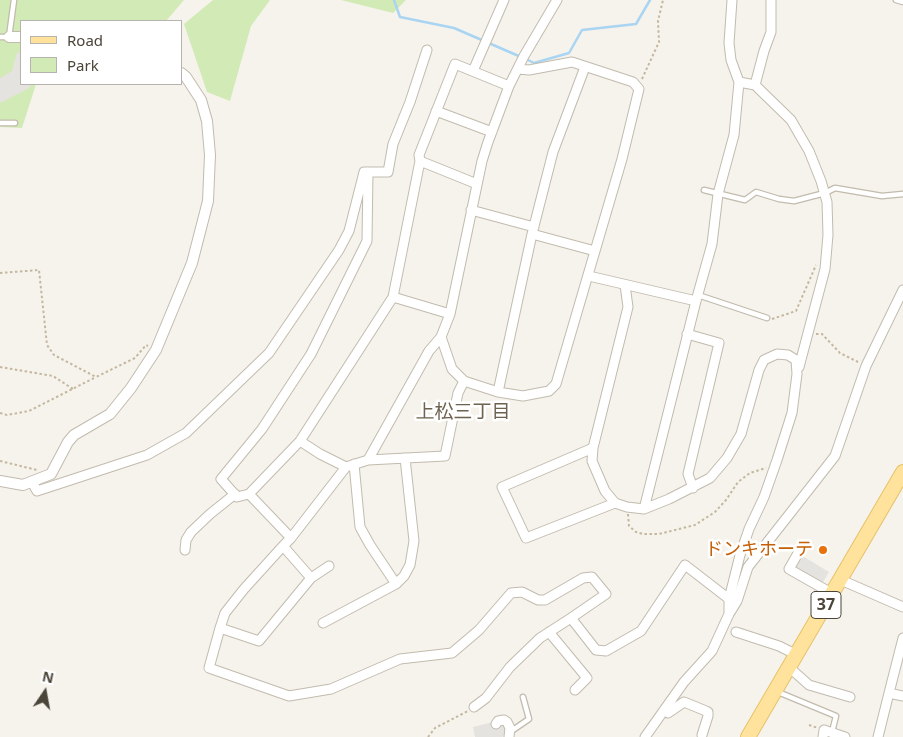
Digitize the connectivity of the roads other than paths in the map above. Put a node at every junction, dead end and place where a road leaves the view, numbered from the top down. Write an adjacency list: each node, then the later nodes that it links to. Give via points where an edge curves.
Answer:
1 (14, 0): 8 (lane)
2 (504, 0): 13 (street)
3 (557, 0): 12 (street)
4 (732, 0): 15 (street, via 729,43)
5 (771, 0): 16 (street, via 771,32)
6 (896, 0): 7 (lane)
7 (903, 2)
8 (4, 37): 9 (street)
9 (20, 37)
10 (427, 50): 23 (street, via 393,144 388,172)
11 (585, 67): 12 (street, via 572,62); 30 (street, via 553,152); 31 (street, via 633,82 639,89)
12 (518, 69): 17 (street)
13 (472, 71): 17 (street); 18 (street, via 455,64)
14 (182, 74): 51 (street, via 201,100 207,121 210,155 208,201 192,263 156,350 131,388 110,414 74,435 51,474)
15 (739, 82): 16 (street); 27 (street, via 734,135)
16 (755, 85): 26 (street, via 791,120)
17 (510, 86): 21 (street)
18 (436, 111): 21 (street); 22 (street, via 418,155)
19 (15, 122): 20 (lane)
20 (0, 123)
21 (492, 132): 24 (street)
22 (420, 161): 24 (street); 35 (street)
23 (368, 172): 51 (street, via 364,172 346,238 269,353 186,433 147,455 37,491); 53 (street, via 367,241 310,354 262,429 221,479)
24 (477, 184): 29 (street)
25 (704, 190): 27 (lane)
26 (825, 193): 27 (lane, via 794,201 756,192 746,200); 28 (lane, via 835,188 882,196); 41 (street, via 828,219 825,269)
27 (718, 194): 36 (street, via 712,244)
28 (903, 194)
29 (471, 210): 30 (street); 37 (street)
30 (533, 230): 31 (street); 43 (street)
31 (595, 251): 32 (street)
32 (588, 276): 33 (street); 43 (street, via 556,384 549,391 523,396)
33 (625, 285): 36 (street); 45 (street, via 628,307)
34 (903, 292): 68 (street, via 866,366 835,456 748,567 737,601)
35 (393, 296): 37 (street); 44 (street)
36 (697, 298): 38 (lane); 39 (street)
37 (450, 314): 40 (street)
38 (767, 318)
39 (687, 334): 52 (street, via 719,343 688,474); 56 (street)
40 (440, 337): 42 (street, via 452,370); 47 (street)
41 (796, 374): 52 (street, via 796,360 788,355 777,354 764,360 741,434 710,478); 66 (street, via 792,413 764,498 749,529)
42 (464, 381): 43 (street); 46 (street, via 458,393 445,456)
43 (498, 392)
44 (300, 441): 48 (street, via 320,454); 54 (street)
45 (593, 448): 55 (street, via 592,461 605,491); 55 (street, via 502,487 526,538)
46 (404, 458): 47 (street); 64 (street, via 414,540 410,565)
47 (368, 460): 48 (street)
48 (350, 466): 57 (street); 64 (street, via 360,527)
49 (903, 472): 63 (main road, 37)
50 (0, 481): 51 (street, via 23,486)
51 (32, 482)
52 (693, 488): 56 (street)
53 (235, 494): 54 (street, via 237,497); 60 (street, via 194,528 186,540)
54 (249, 494): 57 (street)
55 (615, 503): 56 (street)
56 (644, 508)
57 (291, 538): 58 (street)
58 (283, 546): 62 (street); 71 (street, via 225,613)
59 (802, 548): 65 (street, via 788,569)
60 (185, 550)
61 (329, 566): 62 (street)
62 (311, 578): 71 (street, via 259,641)
63 (841, 580): 65 (main road, 37); 67 (street)
64 (396, 584): 70 (street)
65 (833, 594): 75 (main road, 37)
66 (729, 599): 68 (street); 69 (street, via 685,565 641,631 606,651 596,650)
67 (903, 607)
68 (729, 614): 84 (street, via 712,651)
69 (571, 618): 71 (street, via 606,594 592,577 583,578 545,600 522,592 511,593 479,630 452,653 400,659 331,689 289,696 209,668); 72 (street)
70 (323, 623)
71 (220, 628)
72 (550, 632): 77 (street, via 587,678); 83 (street, via 510,667)
73 (736, 632): 75 (street)
74 (903, 638): 79 (street)
75 (797, 655): 76 (main road, 37)
76 (790, 668): 78 (main road, 37); 82 (street, via 809,685)
77 (574, 690)
78 (777, 691): 87 (lane, via 836,716); 90 (main road, 37)
79 (889, 693): 80 (street); 92 (street)
80 (903, 696)
81 (523, 698): 86 (lane, via 529,719)
82 (850, 698)
83 (474, 708)
84 (664, 710): 88 (street, via 668,713 684,702 706,710 708,716); 89 (street)
85 (496, 724): 86 (street, via 498,721 507,722)
86 (509, 735)
87 (827, 735): 91 (street)
88 (702, 736)
89 (645, 737)
90 (748, 737)
91 (845, 737)
92 (878, 737)

